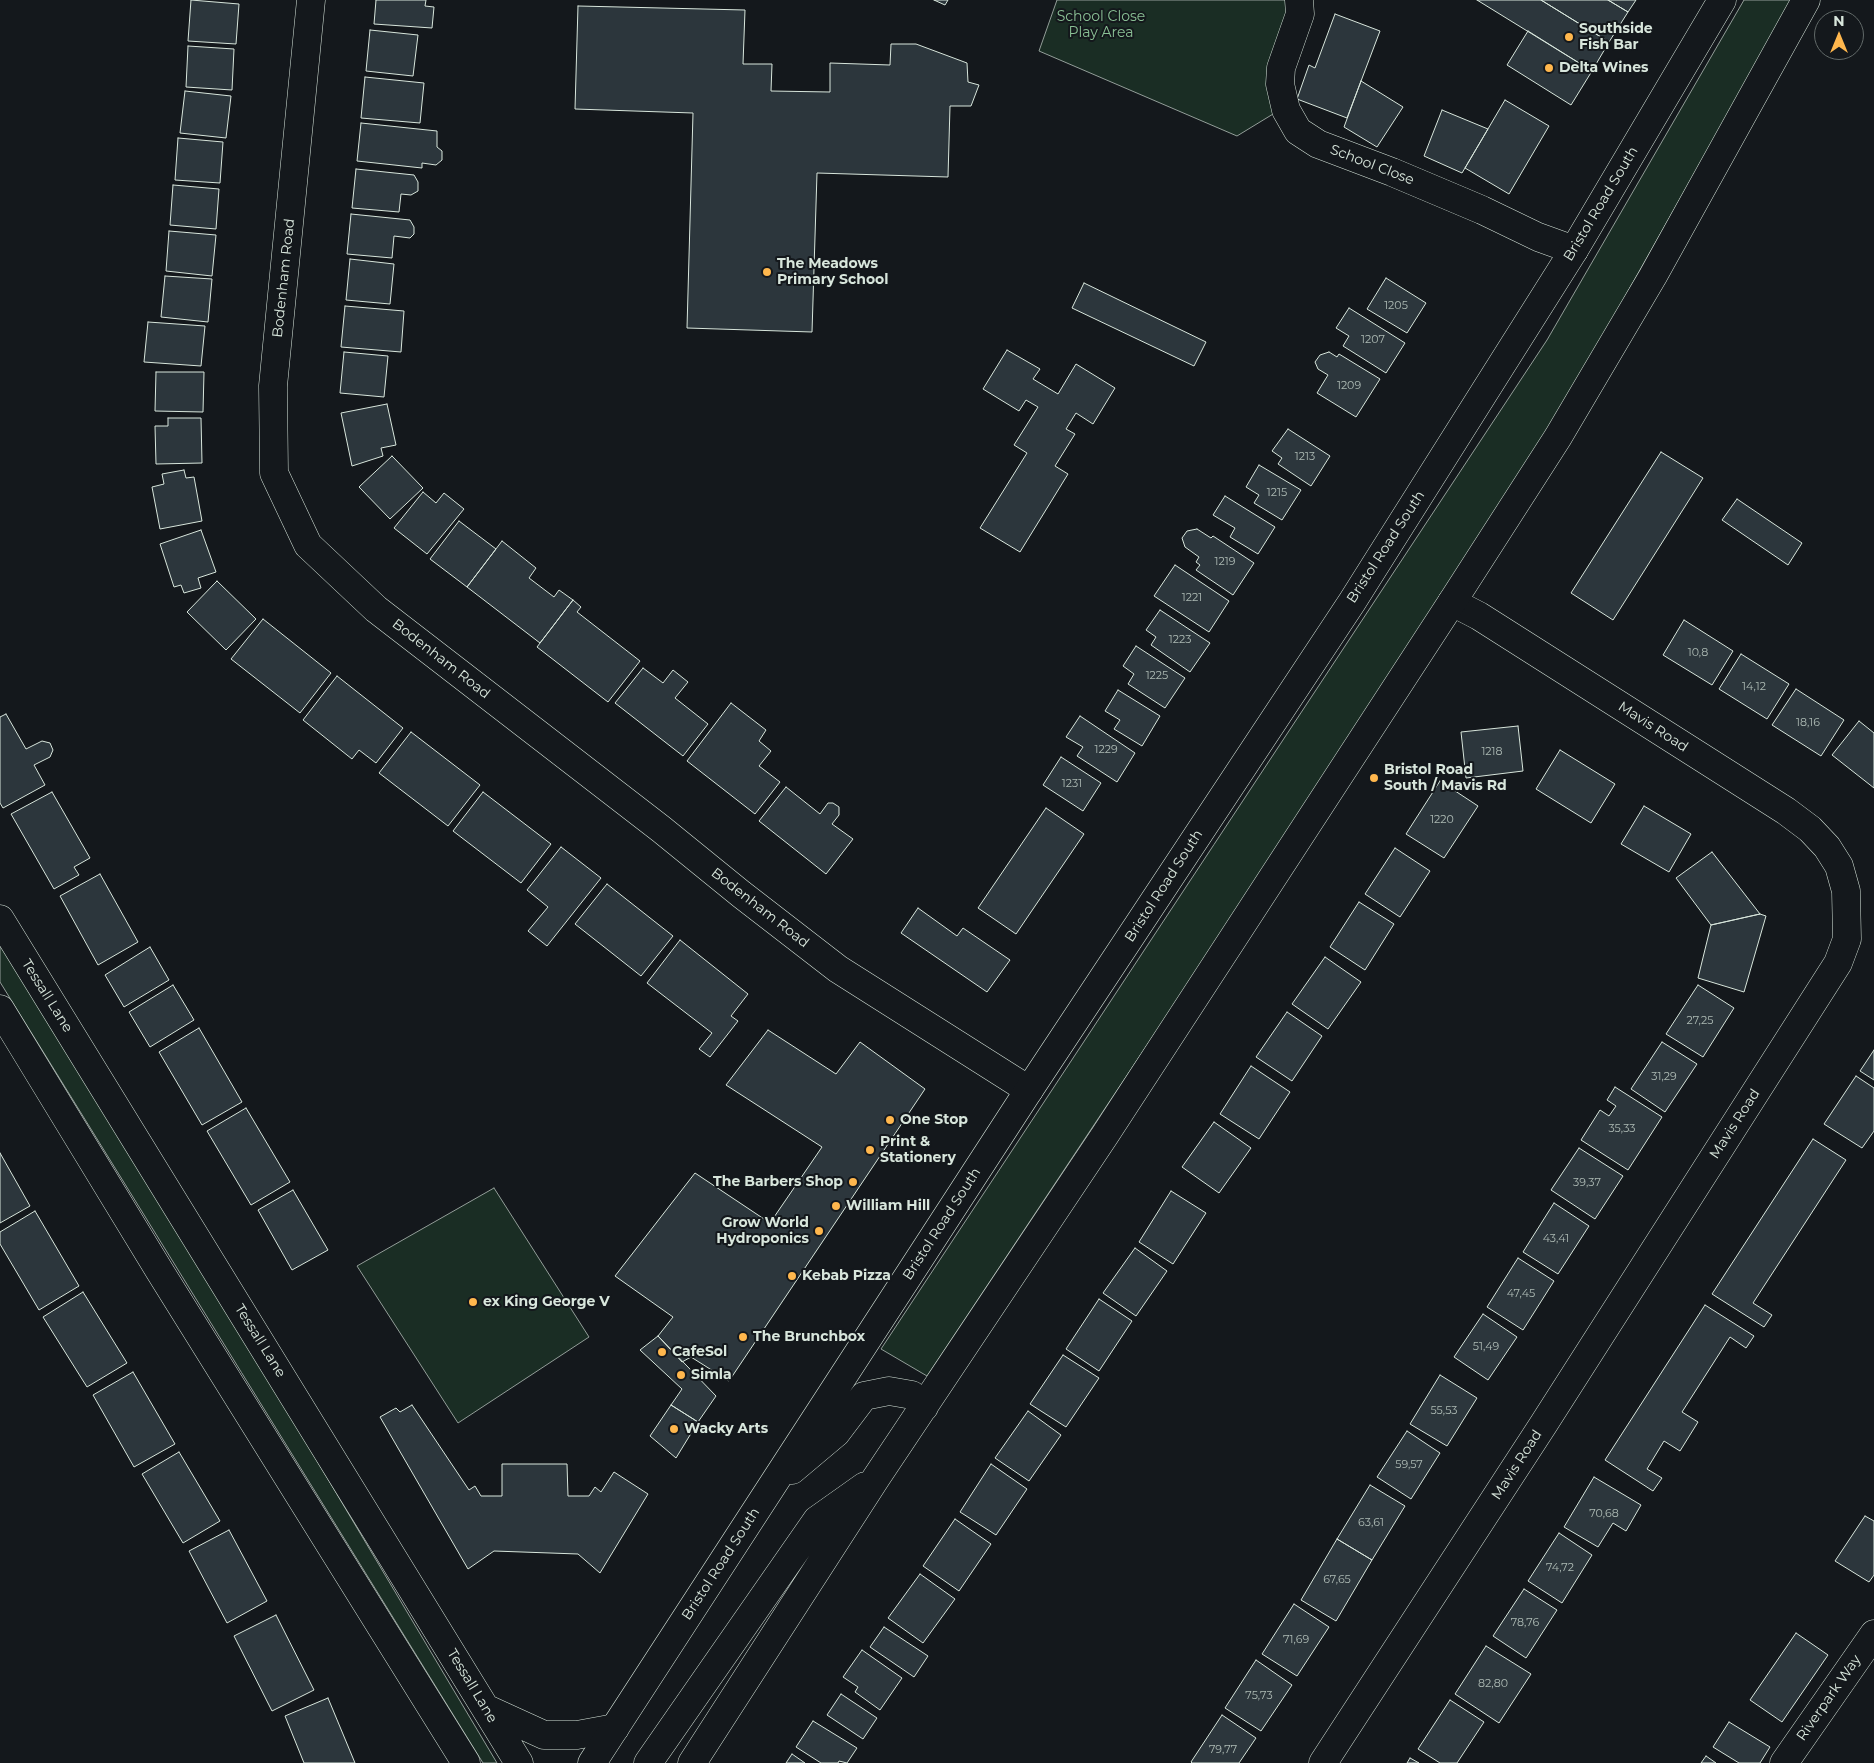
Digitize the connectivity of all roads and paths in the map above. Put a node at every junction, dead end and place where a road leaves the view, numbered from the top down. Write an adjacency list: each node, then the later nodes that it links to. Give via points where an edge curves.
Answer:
1 (311, 0): 9 (main road, Bodenham Road, via 273,386 274,473 308,545 376,609 838,968)
2 (1299, 0): 5 (main road, School Close, via 1300,14 1281,68 1280,84 1286,110 1298,131 1318,144)
3 (1722, 0): 5 (main road, Bristol Road South)
4 (1806, 0): 6 (main road, via 1634,309 1558,437)
5 (1574, 250): 9 (main road, Bristol Road South, via 1346,610)
6 (1452, 602): 10 (main road); 21 (main road, Mavis Road, via 1479,616 1810,829 1839,866 1846,891 1847,939 1838,963)
7 (0, 919): 14 (main road, Tessall Lane)
8 (0, 1008): 16 (main road)
9 (1029, 1090): 12 (main road, Bristol Road South)
10 (924, 1407): 11 (main road); 12 (main road, via 912,1395 889,1391 864,1396 836,1433)
11 (876, 1478): 19 (main road, via 817,1520); 20 (main road)
12 (768, 1491): 15 (main road, Bristol Road South)
13 (1874, 1634): 22 (main road, Riverpark Way)
14 (487, 1709): 15 (main road, via 544,1735); 17 (main road, Tessall Lane)
15 (615, 1728): 18 (main road, Bristol Road South)
16 (466, 1763)
17 (519, 1763)
18 (592, 1763)
19 (648, 1763)
20 (692, 1763)
21 (1323, 1763)
22 (1784, 1763)

